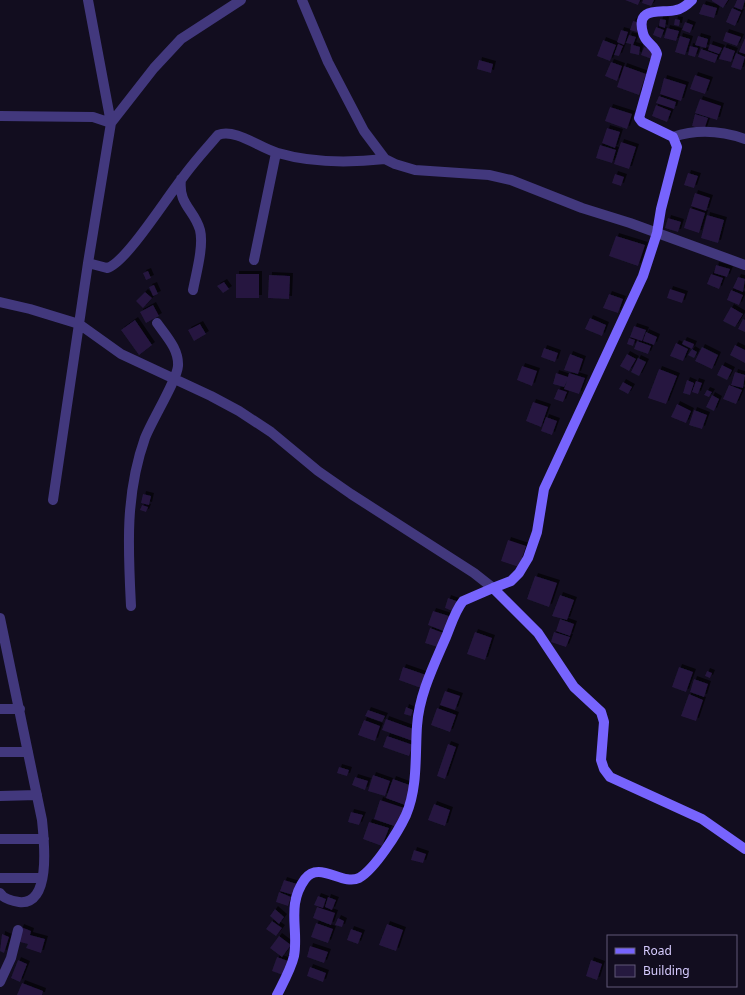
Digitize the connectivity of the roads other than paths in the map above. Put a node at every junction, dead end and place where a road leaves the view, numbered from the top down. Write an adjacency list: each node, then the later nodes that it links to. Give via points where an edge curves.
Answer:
1 (88, 0): 6 (street)
2 (241, 0): 6 (street, via 181,39)
3 (302, 0): 10 (street, via 328,62 364,131)
4 (692, 0): 7 (street, via 678,10 655,10 644,18 642,24 642,33 657,54 639,118 649,126)
5 (0, 116): 6 (street, via 94,117)
6 (111, 122): 14 (street)
7 (673, 137): 8 (street, via 692,132 719,132); 12 (street, via 677,147 676,156)
8 (745, 139)
9 (276, 153): 10 (street, via 321,161); 11 (street, via 238,136 221,134); 13 (street)
10 (385, 159): 12 (street, via 415,170 489,175 511,180 582,208)
11 (181, 179): 14 (street, via 116,262 107,268); 16 (street, via 181,195 201,232)
12 (657, 233): 15 (street); 22 (street, via 643,276 544,489 538,532 528,558 511,581)
13 (254, 260)
14 (88, 263): 19 (street)
15 (745, 265)
16 (193, 290)
17 (0, 302): 19 (street)
18 (157, 323): 20 (street, via 175,350 178,365)
19 (79, 324): 20 (street, via 122,354); 21 (street)
20 (174, 378): 22 (street, via 228,405 271,432 318,471); 23 (street, via 145,438 132,488 129,546)
21 (53, 500)
22 (493, 588): 34 (street, via 538,633 574,687 601,712 604,722 601,760 610,777 697,817); 40 (street, via 469,598 460,606 437,660 420,707 416,772 410,804 394,835 370,869 358,878 346,879 318,872 305,878 293,914 294,956)
23 (132, 606)
24 (0, 618): 25 (street)
25 (4, 666): 27 (street)
26 (0, 709): 27 (street)
27 (20, 709): 29 (street)
28 (0, 752): 29 (street)
29 (28, 752): 31 (street)
30 (0, 796): 31 (street)
31 (37, 796): 33 (street)
32 (0, 839): 33 (street)
33 (44, 839): 36 (street)
34 (745, 849)
35 (0, 878): 36 (street)
36 (42, 878): 37 (street, via 39,893 27,901 18,902)
37 (0, 893)
38 (18, 930): 39 (street, via 11,958)
39 (0, 982)
40 (277, 995)

